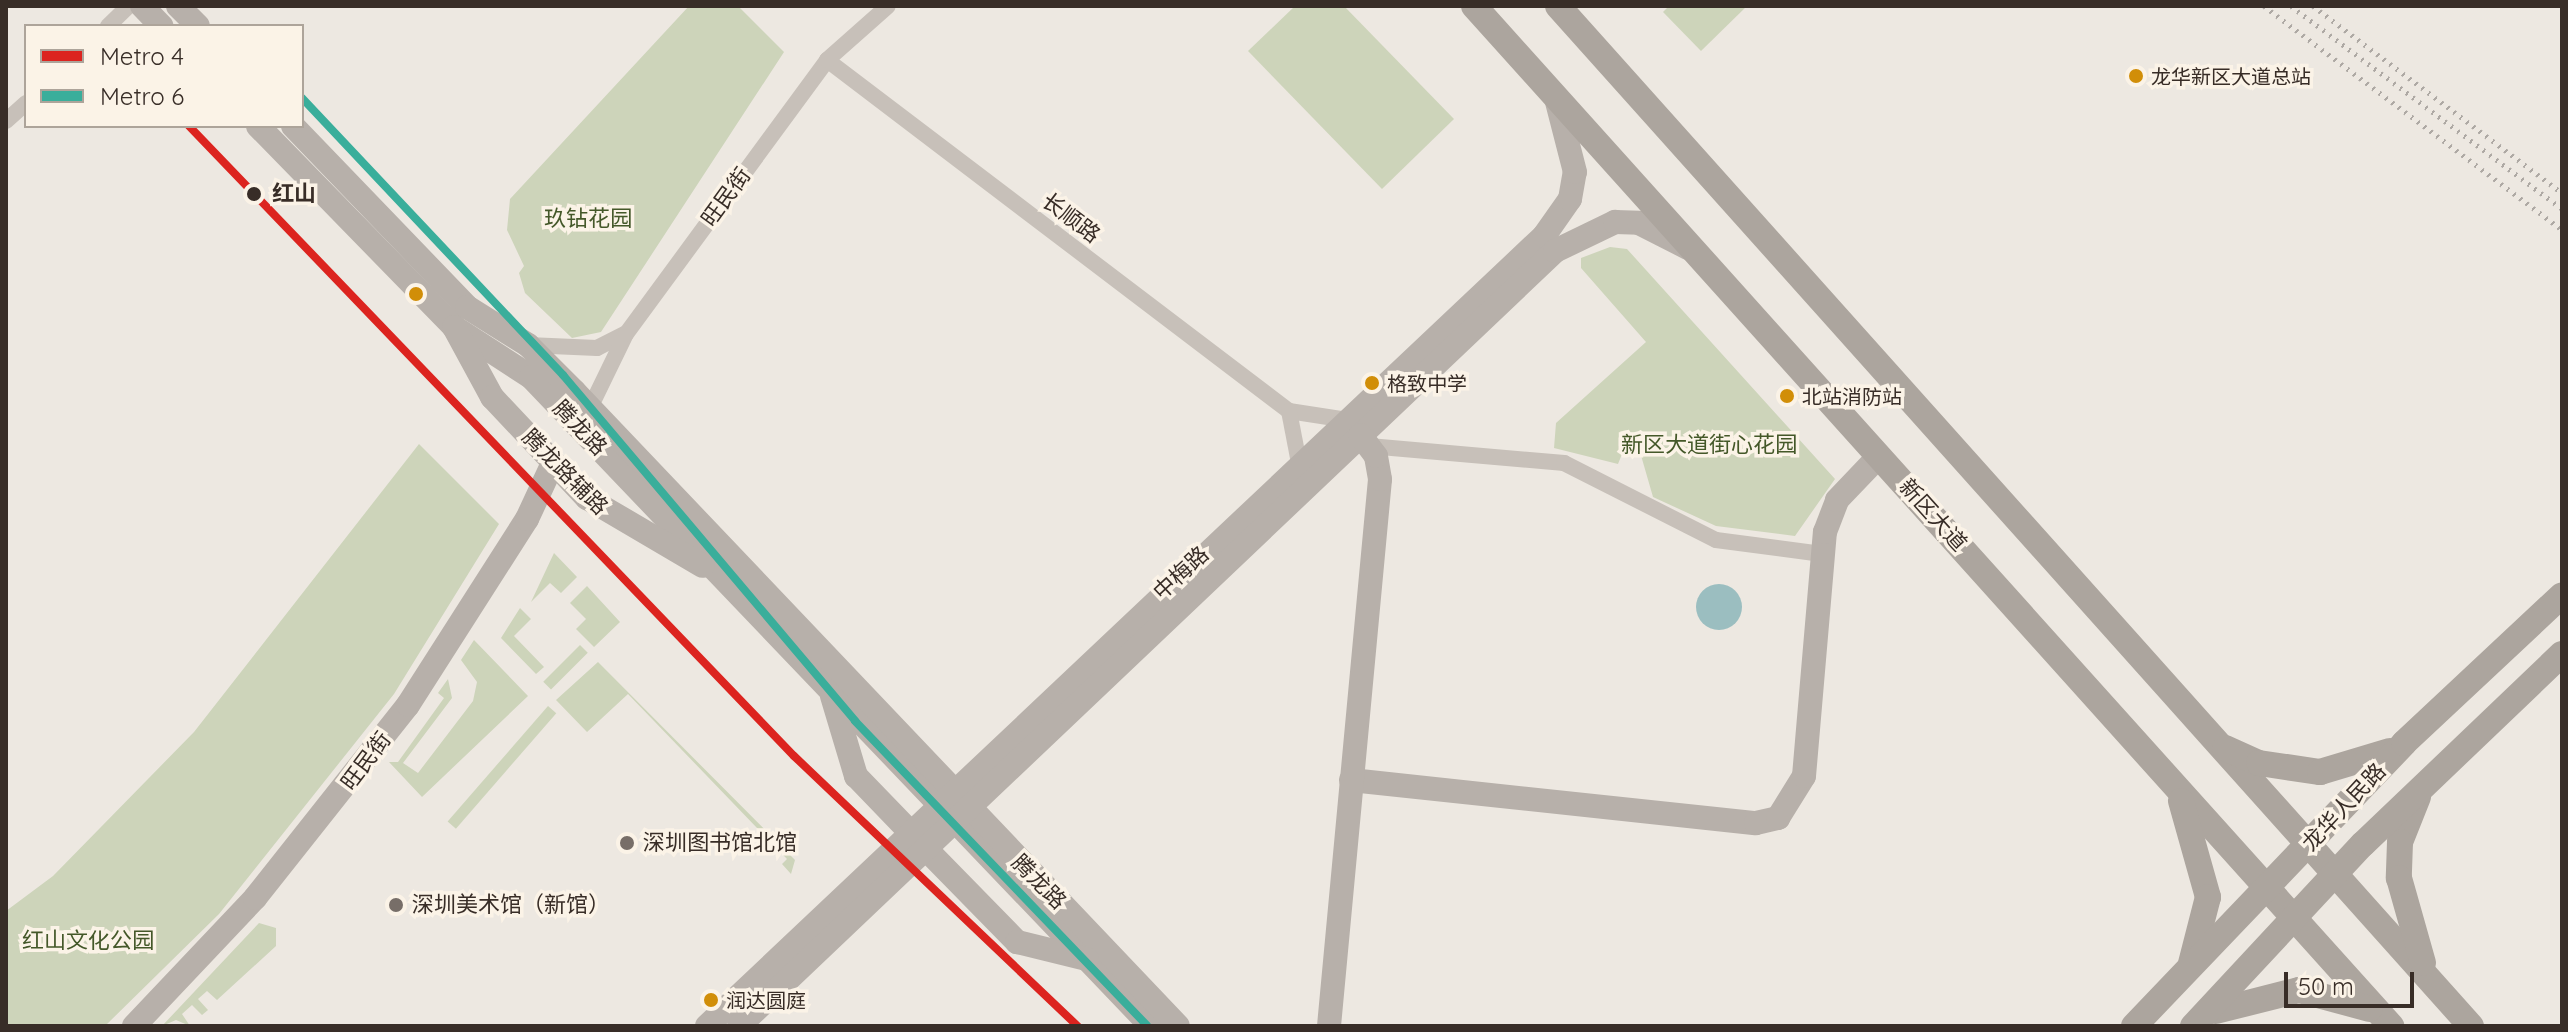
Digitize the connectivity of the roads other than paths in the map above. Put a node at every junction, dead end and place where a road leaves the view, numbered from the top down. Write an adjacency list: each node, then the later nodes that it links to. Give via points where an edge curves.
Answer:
1 (129, 6): 7 (street)
2 (142, 6): 8 (main road)
3 (178, 6): 9 (main road)
4 (888, 6): 10 (street, 旺民街)
5 (1474, 6): 11 (main road, 新区大道)
6 (1558, 6): 31 (main road)
7 (110, 24)
8 (159, 24)
9 (196, 24)
10 (827, 60): 18 (street, 旺民街); 21 (street, 长顺路)
11 (1550, 90): 16 (main road, 新区大道); 22 (main road, 中梅路, via 1575,156 1563,212)
12 (24, 105): 13 (street)
13 (6, 121)
14 (260, 128): 17 (main road, 腾龙路)
15 (295, 128): 19 (main road, 腾龙路, via 467,307)
16 (1697, 253): 22 (main road, 中梅路, via 1639,223 1615,222 1579,236); 23 (main road, 新区大道)
17 (454, 327): 24 (main road, 腾龙路辅路, via 479,379); 27 (main road, 腾龙路, via 531,377)
18 (626, 334): 19 (street, via 597,348); 20 (street, 旺民街)
19 (528, 345): 20 (main road, 腾龙路)
20 (590, 408): 36 (main road, 腾龙路)
21 (1289, 411): 22 (street); 25 (street)
22 (1359, 433): 25 (main road, 中梅路); 26 (street, via 1564,463 1716,540); 35 (main road, via 1380,479); 36 (main road, 中梅路)
23 (1879, 456): 26 (main road, via 1837,500); 34 (main road, 新区大道)
24 (553, 463): 27 (main road, 腾龙路辅路, via 602,512); 47 (main road, 旺民街, via 527,519 408,705 255,898)
25 (1299, 463): 36 (main road, 中梅路)
26 (1822, 554): 35 (main road, via 1804,776 1778,818 1756,823)
27 (717, 573): 30 (main road, 腾龙路)
28 (2562, 595): 32 (main road, 龙华人民路)
29 (2562, 654): 33 (main road, 龙华人民路)
30 (831, 694): 36 (main road, 腾龙路); 37 (main road, via 856,776)
31 (2211, 739): 32 (main road, via 2259,763 2320,772); 38 (main road)
32 (2404, 743): 38 (main road, 龙华人民路)
33 (2430, 777): 39 (main road, 龙华人民路); 44 (main road, via 2405,824 2399,878 2410,931)
34 (2168, 778): 40 (main road, 新区大道); 43 (main road, via 2201,856 2208,901 2196,955)
35 (1351, 780): 52 (main road)
36 (952, 807): 37 (main road, 中梅路); 42 (main road, 腾龙路)
37 (918, 840): 42 (main road, via 1017,942); 48 (main road, 中梅路); 49 (main road, 中梅路)
38 (2308, 845): 39 (main road); 40 (main road, 龙华人民路)
39 (2334, 876): 41 (main road, 龙华人民路); 44 (main road)
40 (2269, 890): 41 (main road, 新区大道); 43 (main road, 龙华人民路)
41 (2295, 920): 45 (main road, 新区大道); 46 (main road, 龙华人民路)
42 (1086, 949): 50 (main road, 腾龙路); 51 (main road, 腾龙路)
43 (2176, 986): 53 (main road, 龙华人民路)
44 (2439, 990): 54 (main road)
45 (2387, 1022): 46 (main road, via 2348,998 2299,990 2246,999)
46 (2196, 1023)
47 (134, 1026)
48 (707, 1026)
49 (739, 1026)
50 (1151, 1026)
51 (1178, 1026)
52 (1329, 1026)
53 (2134, 1026)
54 (2471, 1026)

